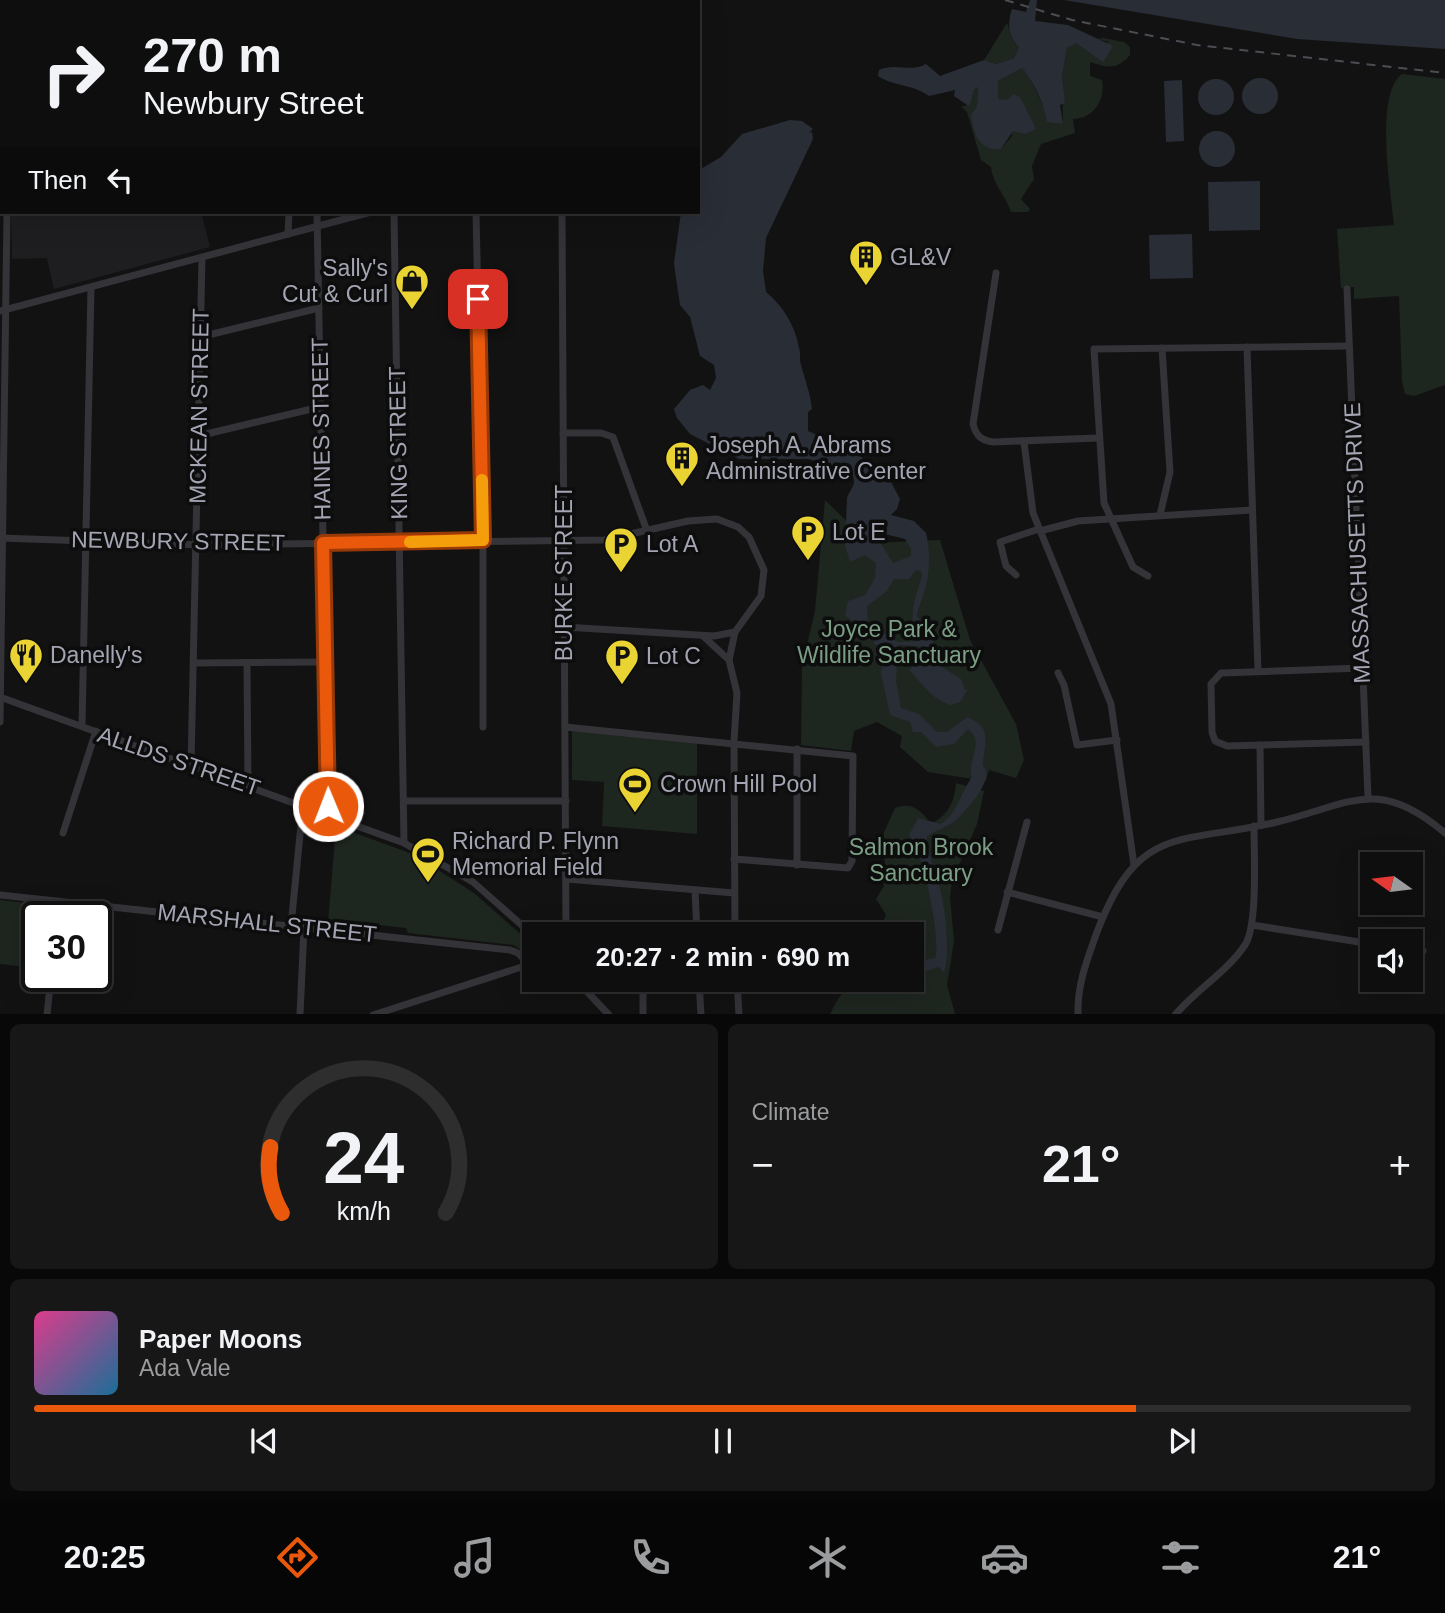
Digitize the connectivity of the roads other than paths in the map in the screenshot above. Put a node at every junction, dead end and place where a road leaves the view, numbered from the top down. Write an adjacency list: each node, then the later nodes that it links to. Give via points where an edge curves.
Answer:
1 (7, 214): 15 (street)
2 (289, 214): 9 (street)
3 (317, 214): 8 (street, HAINES STREET)
4 (363, 214): 8 (street)
5 (394, 214): 35 (street, KING STREET)
6 (476, 214): 33 (street)
7 (562, 214): 21 (street, BURKE STREET)
8 (318, 226): 9 (street); 14 (street, HAINES STREET)
9 (288, 234): 10 (street)
10 (202, 257): 12 (street); 16 (street, MCKEAN STREET)
11 (996, 273): 24 (street, via 973,424 985,441)
12 (91, 288): 15 (street); 32 (street)
13 (1347, 289): 17 (street, MASSACHUSETTS DRIVE)
14 (319, 308): 16 (street); 20 (street, HAINES STREET)
15 (3, 311): 25 (street)
16 (200, 337): 22 (street, MCKEAN STREET)
17 (1349, 346): 18 (street); 47 (street, MASSACHUSETTS DRIVE)
18 (1247, 347): 19 (street); 26 (street)
19 (1161, 348): 23 (street, via 1094,349); 27 (street, via 1170,472)
20 (320, 407): 22 (street); 36 (street, HAINES STREET)
21 (563, 433): 30 (street, via 613,437); 34 (street, BURKE STREET)
22 (198, 436): 37 (street, MCKEAN STREET)
23 (1098, 438): 24 (street); 28 (street, via 1104,503)
24 (1024, 442): 29 (street, via 1029,499)
25 (1, 478): 31 (street)
26 (1252, 510): 27 (street); 48 (street)
27 (1160, 515): 28 (street)
28 (1111, 518): 29 (street); 39 (street, via 1133,567)
29 (1039, 530): 38 (street, via 1000,542 1006,566); 56 (street, via 1104,682)
30 (647, 531): 34 (street, NEWBURY STREET, via 604,540); 41 (street, NEWBURY STREET, via 709,518 731,523 749,537 762,563 764,585 754,610)
31 (1, 538): 32 (street, NEWBURY STREET); 50 (street)
32 (87, 540): 37 (street, NEWBURY STREET); 52 (street)
33 (483, 540): 34 (street, NEWBURY STREET); 35 (street, NEWBURY STREET); 53 (street)
34 (564, 540): 40 (street, BURKE STREET)
35 (400, 542): 36 (street, NEWBURY STREET); 65 (street, KING STREET)
36 (323, 543): 37 (street, NEWBURY STREET); 44 (street, HAINES STREET)
37 (196, 545): 45 (street, MCKEAN STREET)
38 (1016, 575)
39 (1148, 576)
40 (564, 627): 42 (street); 54 (street, BURKE STREET)
41 (735, 632): 42 (street); 43 (street)
42 (703, 635): 43 (street)
43 (729, 660): 57 (street, via 736,684)
44 (325, 662): 46 (street); 67 (street, HAINES STREET)
45 (195, 663): 46 (street); 61 (street, MCKEAN STREET)
46 (247, 663): 62 (street)
47 (1363, 668): 48 (street); 58 (street, MASSACHUSETTS DRIVE)
48 (1258, 671): 59 (street, via 1224,673 1211,684 1215,741 1227,746)
49 (1058, 673): 56 (street, via 1065,685 1077,745)
50 (1, 697): 51 (street); 52 (street, ALLDS STREET)
51 (0, 722)
52 (82, 726): 55 (street, ALLDS STREET)
53 (483, 727)
54 (565, 727): 57 (street); 64 (street, BURKE STREET)
55 (96, 731): 61 (street, ALLDS STREET); 70 (street)
56 (1116, 740): 75 (street)
57 (734, 742): 60 (street); 73 (street)
58 (1366, 742): 59 (street); 63 (street, MASSACHUSETTS DRIVE)
59 (1260, 745): 69 (street)
60 (797, 749): 74 (street); 74 (street, via 853,756 852,861 848,868)
61 (191, 765): 62 (street, ALLDS STREET)
62 (248, 785): 66 (street, ALLDS STREET)
63 (1368, 797): 69 (street); 71 (street, via 1409,809)
64 (566, 801): 65 (street); 76 (street, BURKE STREET)
65 (405, 802): 72 (street, KING STREET)
66 (303, 804): 67 (street, ALLDS STREET); 87 (street)
67 (328, 813): 72 (street, ALLDS STREET)
68 (1027, 822): 78 (street)
69 (1258, 825): 75 (street, via 1179,839); 86 (street)
70 (63, 833)
71 (1445, 833)
72 (404, 843): 85 (street, ALLDS STREET, via 473,882)
73 (734, 859): 74 (street); 79 (street)
74 (797, 865)
75 (1134, 865): 81 (street)
76 (566, 879): 77 (street); 82 (street, BURKE STREET)
77 (695, 890): 79 (street); 83 (street)
78 (1007, 892): 81 (street); 89 (street)
79 (734, 893): 84 (street)
80 (0, 895): 87 (street, MARSHALL STREET)
81 (1103, 917): 105 (street, via 1080,982)
82 (566, 922)
83 (696, 922)
84 (735, 922)
85 (522, 925)
86 (1252, 925): 90 (street); 106 (street, via 1247,942 1233,960)
87 (291, 926): 88 (street, MARSHALL STREET)
88 (304, 927): 91 (street, MARSHALL STREET, via 510,950); 99 (street)
89 (998, 930)
90 (1360, 942)
91 (522, 956)
92 (522, 966): 100 (street)
93 (49, 992): 98 (street)
94 (588, 992): 101 (street)
95 (643, 992): 102 (street)
96 (700, 992): 103 (street)
97 (737, 992): 104 (street)
98 (47, 1014)
99 (300, 1014)
100 (373, 1014)
101 (609, 1014)
102 (643, 1014)
103 (701, 1014)
104 (738, 1014)
105 (1078, 1014)
106 (1175, 1014)

